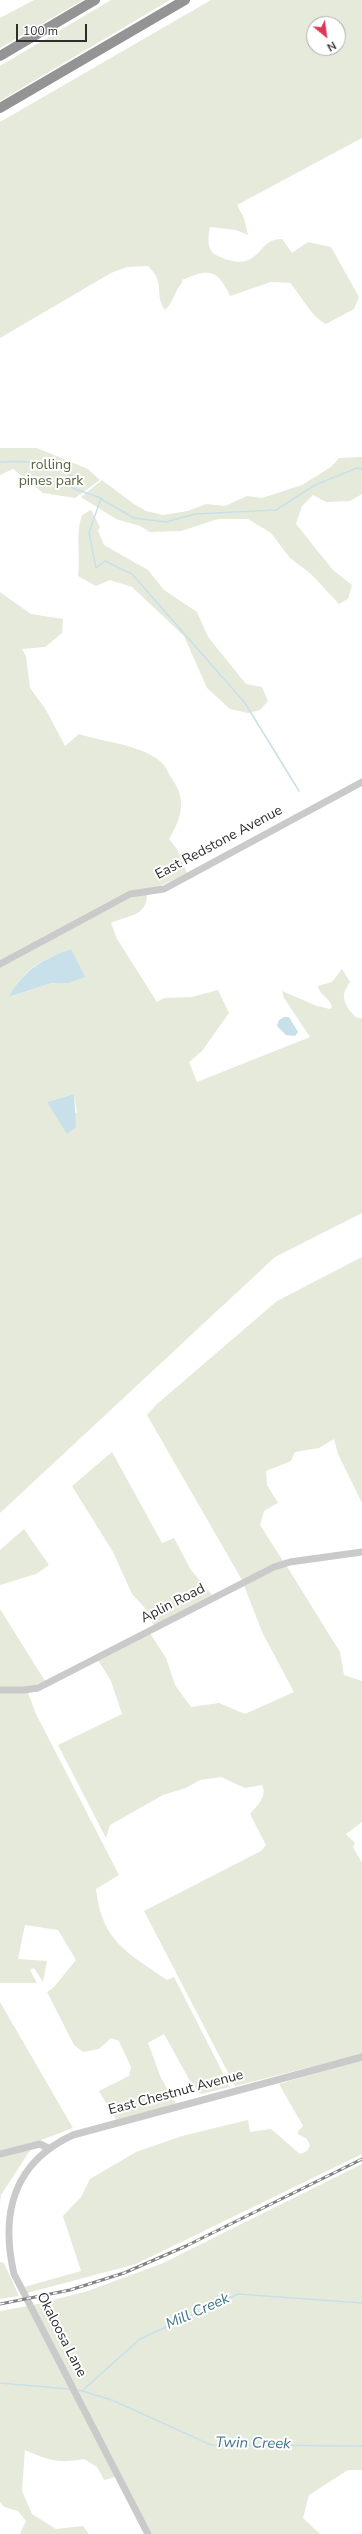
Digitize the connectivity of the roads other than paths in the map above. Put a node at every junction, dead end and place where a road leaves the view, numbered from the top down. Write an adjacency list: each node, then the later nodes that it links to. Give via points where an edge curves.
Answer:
1 (95, 0): 3 (highway)
2 (185, 0): 4 (highway)
3 (0, 56)
4 (0, 108)
5 (362, 782): 6 (street, East Redstone Avenue, via 164,889 130,894)
6 (0, 964)
7 (362, 1552): 8 (street, Aplin Road, via 290,1562 274,1567 38,1688)
8 (0, 1690)
9 (362, 2056): 10 (street, East Chestnut Avenue, via 85,2130)
10 (48, 2148): 11 (street, via 40,2144); 12 (street, Okaloosa Lane, via 26,2169 13,2193 6,2228 9,2257 14,2274)
11 (0, 2154)
12 (148, 2534)

